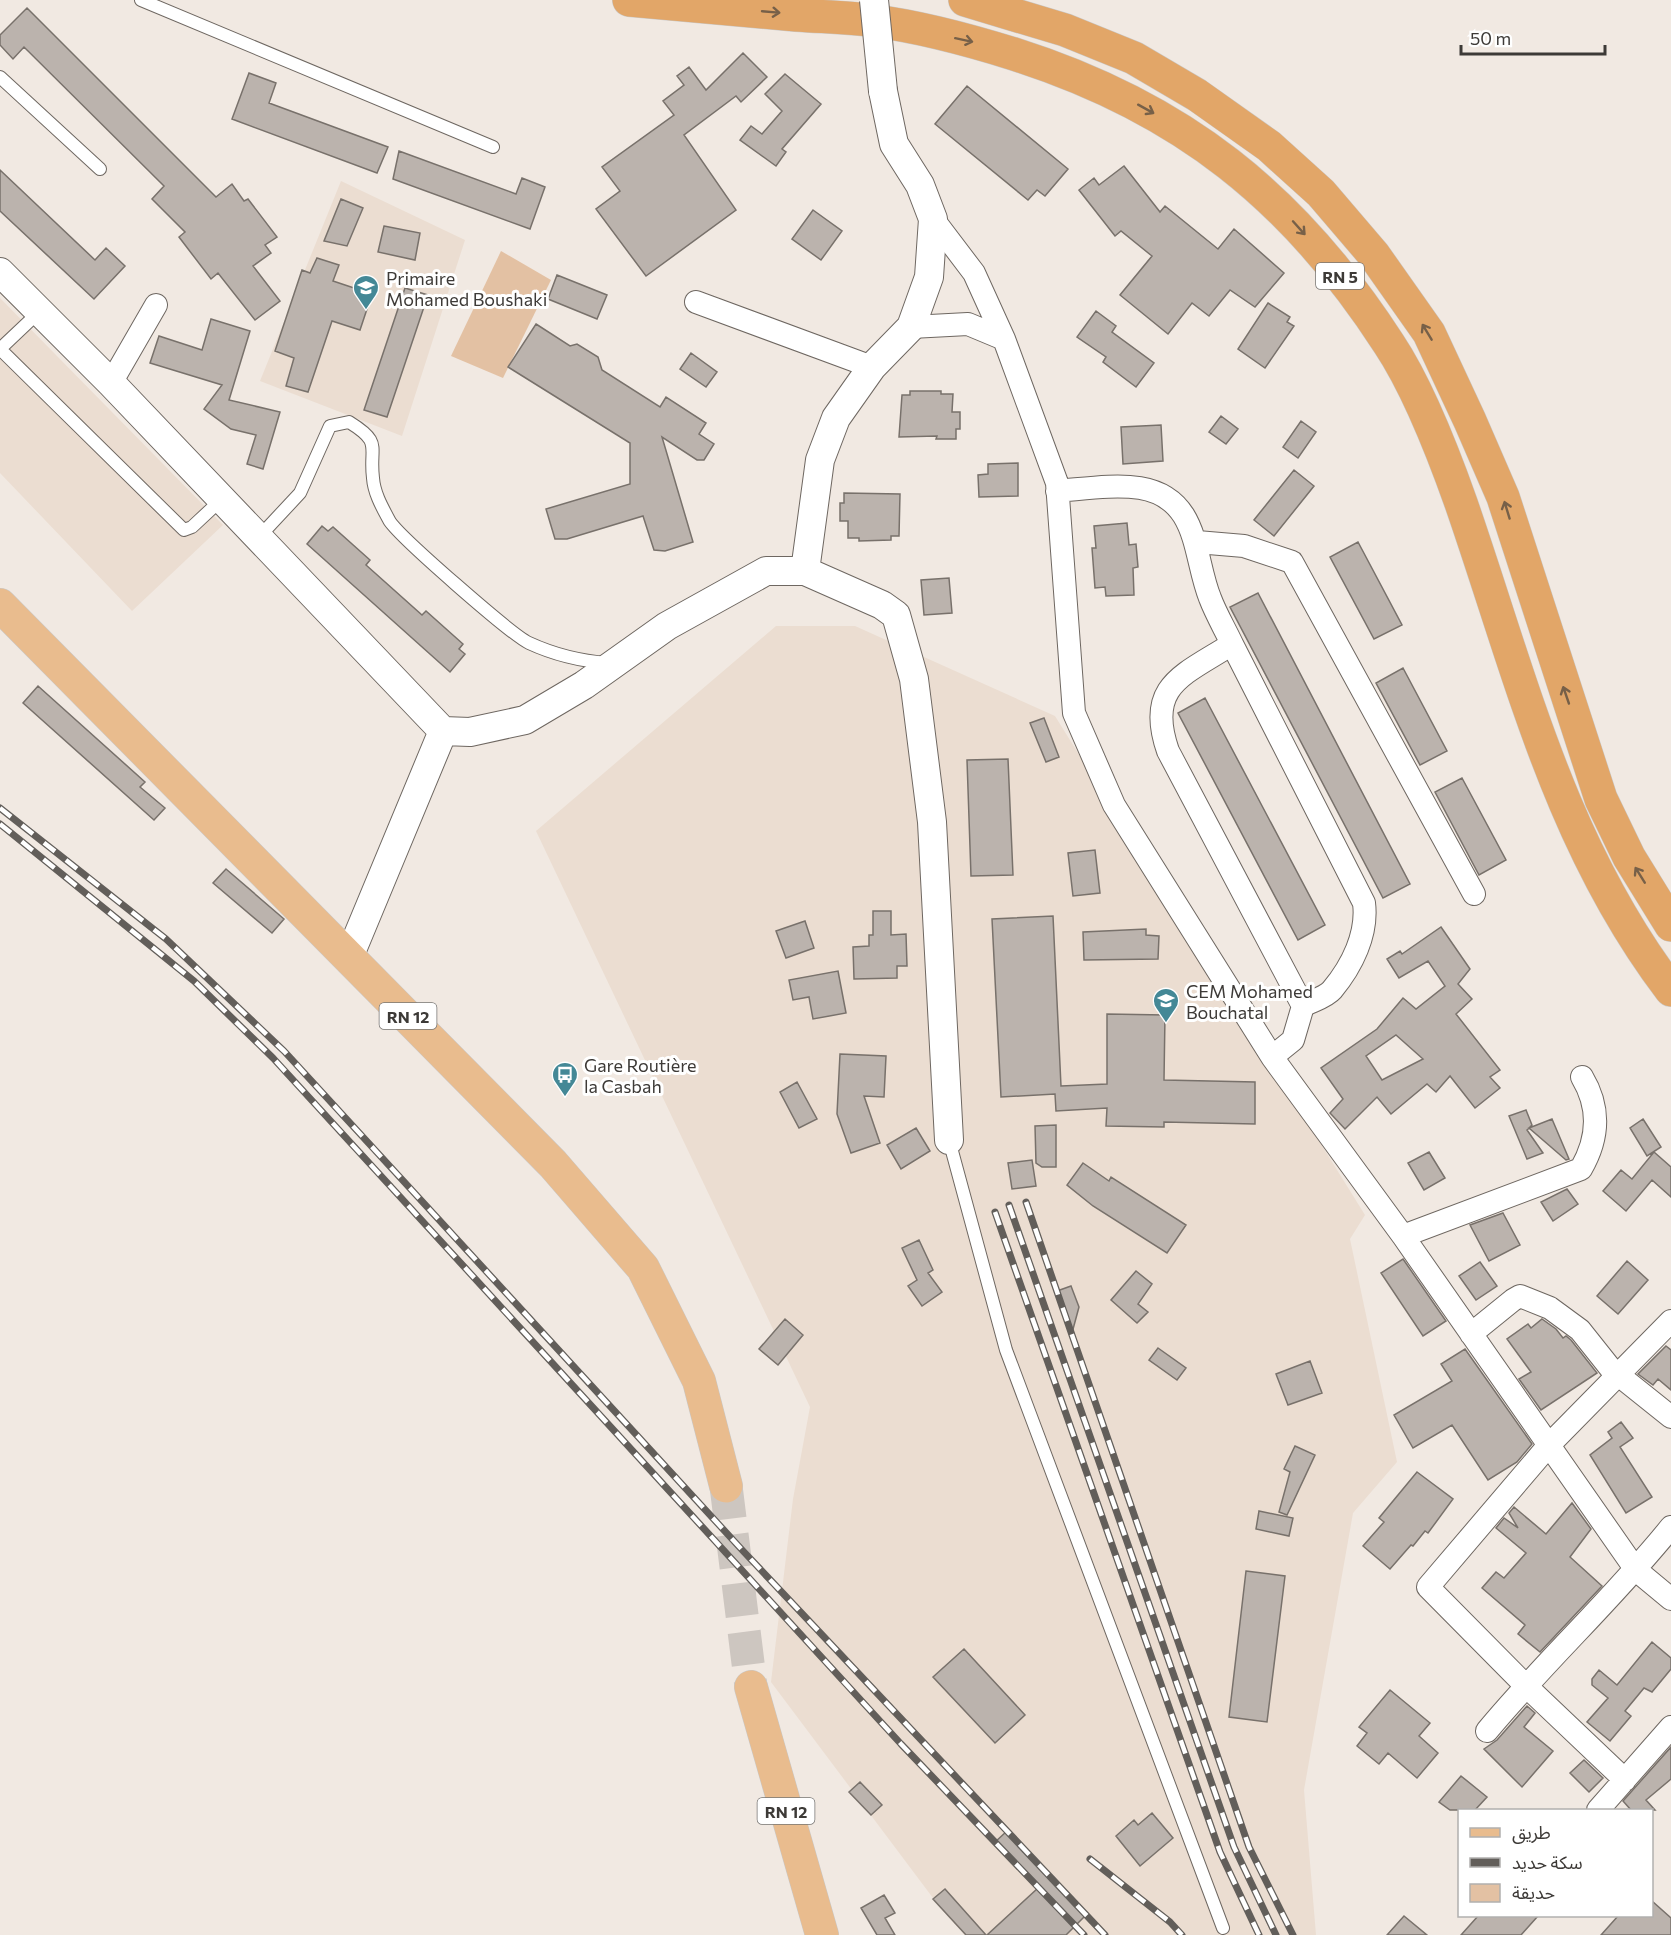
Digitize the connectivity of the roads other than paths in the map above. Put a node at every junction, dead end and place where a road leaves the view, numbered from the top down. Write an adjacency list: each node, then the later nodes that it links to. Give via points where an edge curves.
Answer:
1 (141, 0): 6 (lane)
2 (629, 0): 29 (highway, RN 5, one-way to 29, via 876,21 975,42 1046,64 1120,94 1183,130 1260,190 1295,223 1346,282 1392,347 1461,503 1561,799 1645,956)
3 (874, 0): 8 (street, bridge, via 883,91 894,144 920,185)
4 (965, 0): 27 (highway, RN 5, one-way to 4, via 1629,857 1601,799 1503,496 1470,421 1429,333 1374,255 1321,193 1269,146 1197,95 1124,54 1065,30)
5 (0, 77): 7 (lane)
6 (493, 147)
7 (100, 169)
8 (933, 219): 13 (street, via 929,277); 14 (street, via 974,273)
9 (0, 272): 12 (street)
10 (696, 302): 15 (street)
11 (156, 304): 16 (street)
12 (39, 312): 16 (street); 18 (lane, via 0,349 184,530)
13 (911, 327): 14 (street, via 968,324); 15 (street)
14 (1004, 339): 17 (street)
15 (872, 367): 21 (street, via 836,418 820,460)
16 (111, 383): 18 (street)
17 (1057, 491): 20 (street, via 1141,488 1175,506); 31 (street, via 1074,713 1114,805)
18 (222, 499): 19 (street)
19 (260, 537): 24 (lane, via 300,493 330,426 349,422 367,433 375,451 372,477 390,524 527,642 573,660); 25 (street)
20 (1197, 542): 23 (street, via 1209,597); 26 (street, via 1244,546 1292,562)
21 (805, 571): 24 (street, via 766,571 667,626); 33 (street, via 882,605 896,615 903,633 914,679 932,822)
22 (0, 604): 28 (main road, RN 12)
23 (1232, 644): 30 (street, via 1364,903 1363,938 1331,992); 30 (street, via 1173,683 1162,703 1161,731 1168,752)
24 (615, 663): 25 (street, via 525,720 470,732)
25 (443, 731): 28 (street)
26 (1474, 894)
27 (1671, 925)
28 (349, 957): 40 (main road, RN 12, via 553,1164 644,1268 699,1381)
29 (1671, 990)
30 (1303, 1006): 31 (street, via 1293,1040)
31 (1272, 1057): 34 (street)
32 (1582, 1077): 34 (street, via 1593,1096 1595,1123 1581,1169)
33 (948, 1140): 50 (lane, via 1006,1350)
34 (1403, 1236): 36 (street)
35 (1671, 1321): 37 (street)
36 (1471, 1334): 37 (street, via 1513,1300 1520,1296 1532,1299 1580,1330); 39 (street)
37 (1617, 1374): 38 (street); 39 (street)
38 (1671, 1417)
39 (1549, 1445): 42 (street); 44 (street, via 1428,1587)
40 (726, 1486)
41 (1671, 1527): 42 (street)
42 (1636, 1570): 43 (street); 44 (street)
43 (1671, 1599)
44 (1525, 1685): 47 (street); 48 (street)
45 (751, 1687): 51 (main road, RN 12)
46 (1671, 1727): 48 (street)
47 (1486, 1731)
48 (1625, 1780): 49 (street)
49 (1599, 1809)
50 (1223, 1928)
51 (822, 1935)

